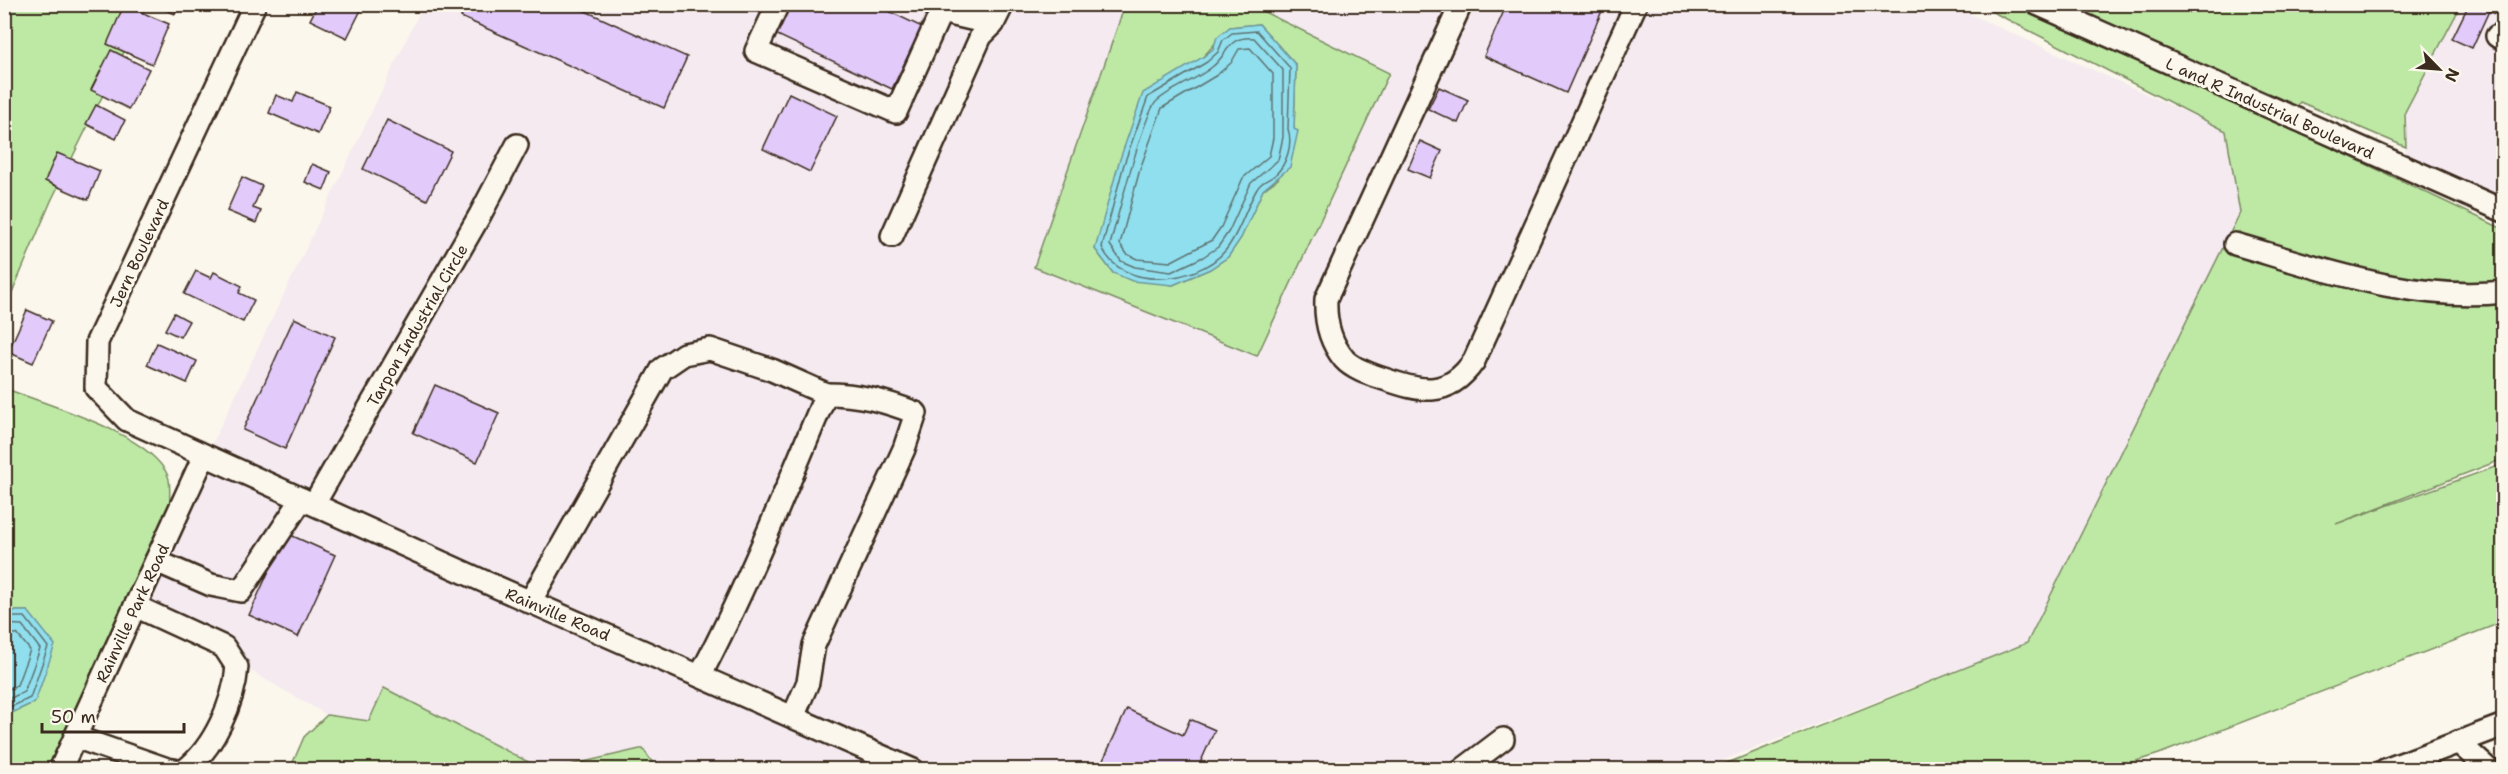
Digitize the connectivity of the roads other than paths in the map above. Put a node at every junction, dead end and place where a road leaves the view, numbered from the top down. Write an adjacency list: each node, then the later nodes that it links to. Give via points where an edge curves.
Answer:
1 (255, 4): 15 (street, Jern Boulevard, via 97,342 96,388 127,420)
2 (778, 4): 7 (street, via 756,51 896,112)
3 (1003, 4): 8 (street)
4 (1461, 4): 5 (street, via 1326,299 1328,329 1346,362 1416,390 1448,386 1464,376 1474,362)
5 (1636, 4)
6 (2037, 4): 10 (street, L and R Industrial Boulevard)
7 (937, 7): 8 (street)
8 (993, 24): 11 (street, via 981,36)
9 (517, 145): 16 (street, Tarpon Industrial Circle, via 480,215)
10 (2504, 211)
11 (892, 236)
12 (2235, 243): 13 (street, via 2394,287 2452,294)
13 (2504, 292)
14 (826, 394): 18 (street, via 772,370 710,350 684,354 662,369); 20 (street, via 724,631); 21 (street, via 853,393 916,413 904,449 814,645 808,682)
15 (204, 456): 16 (street, Rainville Road); 17 (street, Rainville Park Road)
16 (308, 502): 17 (street, Tarpon Industrial Circle, via 241,591 211,585); 18 (street, Rainville Road)
17 (156, 561): 19 (street, Rainville Park Road)
18 (530, 602): 20 (street, Rainville Road)
19 (135, 606): 23 (street, Rainville Park Road); 28 (street, via 224,647 237,667 235,687 207,746)
20 (700, 676): 21 (street, Rainville Road)
21 (793, 717): 29 (street, Rainville Road)
22 (2504, 725): 25 (street)
23 (75, 737): 26 (street, Rainville Park Road); 27 (street)
24 (1503, 739): 30 (street)
25 (2458, 742): 31 (street); 32 (street)
26 (60, 770)
27 (174, 770)
28 (185, 770)
29 (913, 770)
30 (1462, 770)
31 (2385, 770)
32 (2489, 770)

